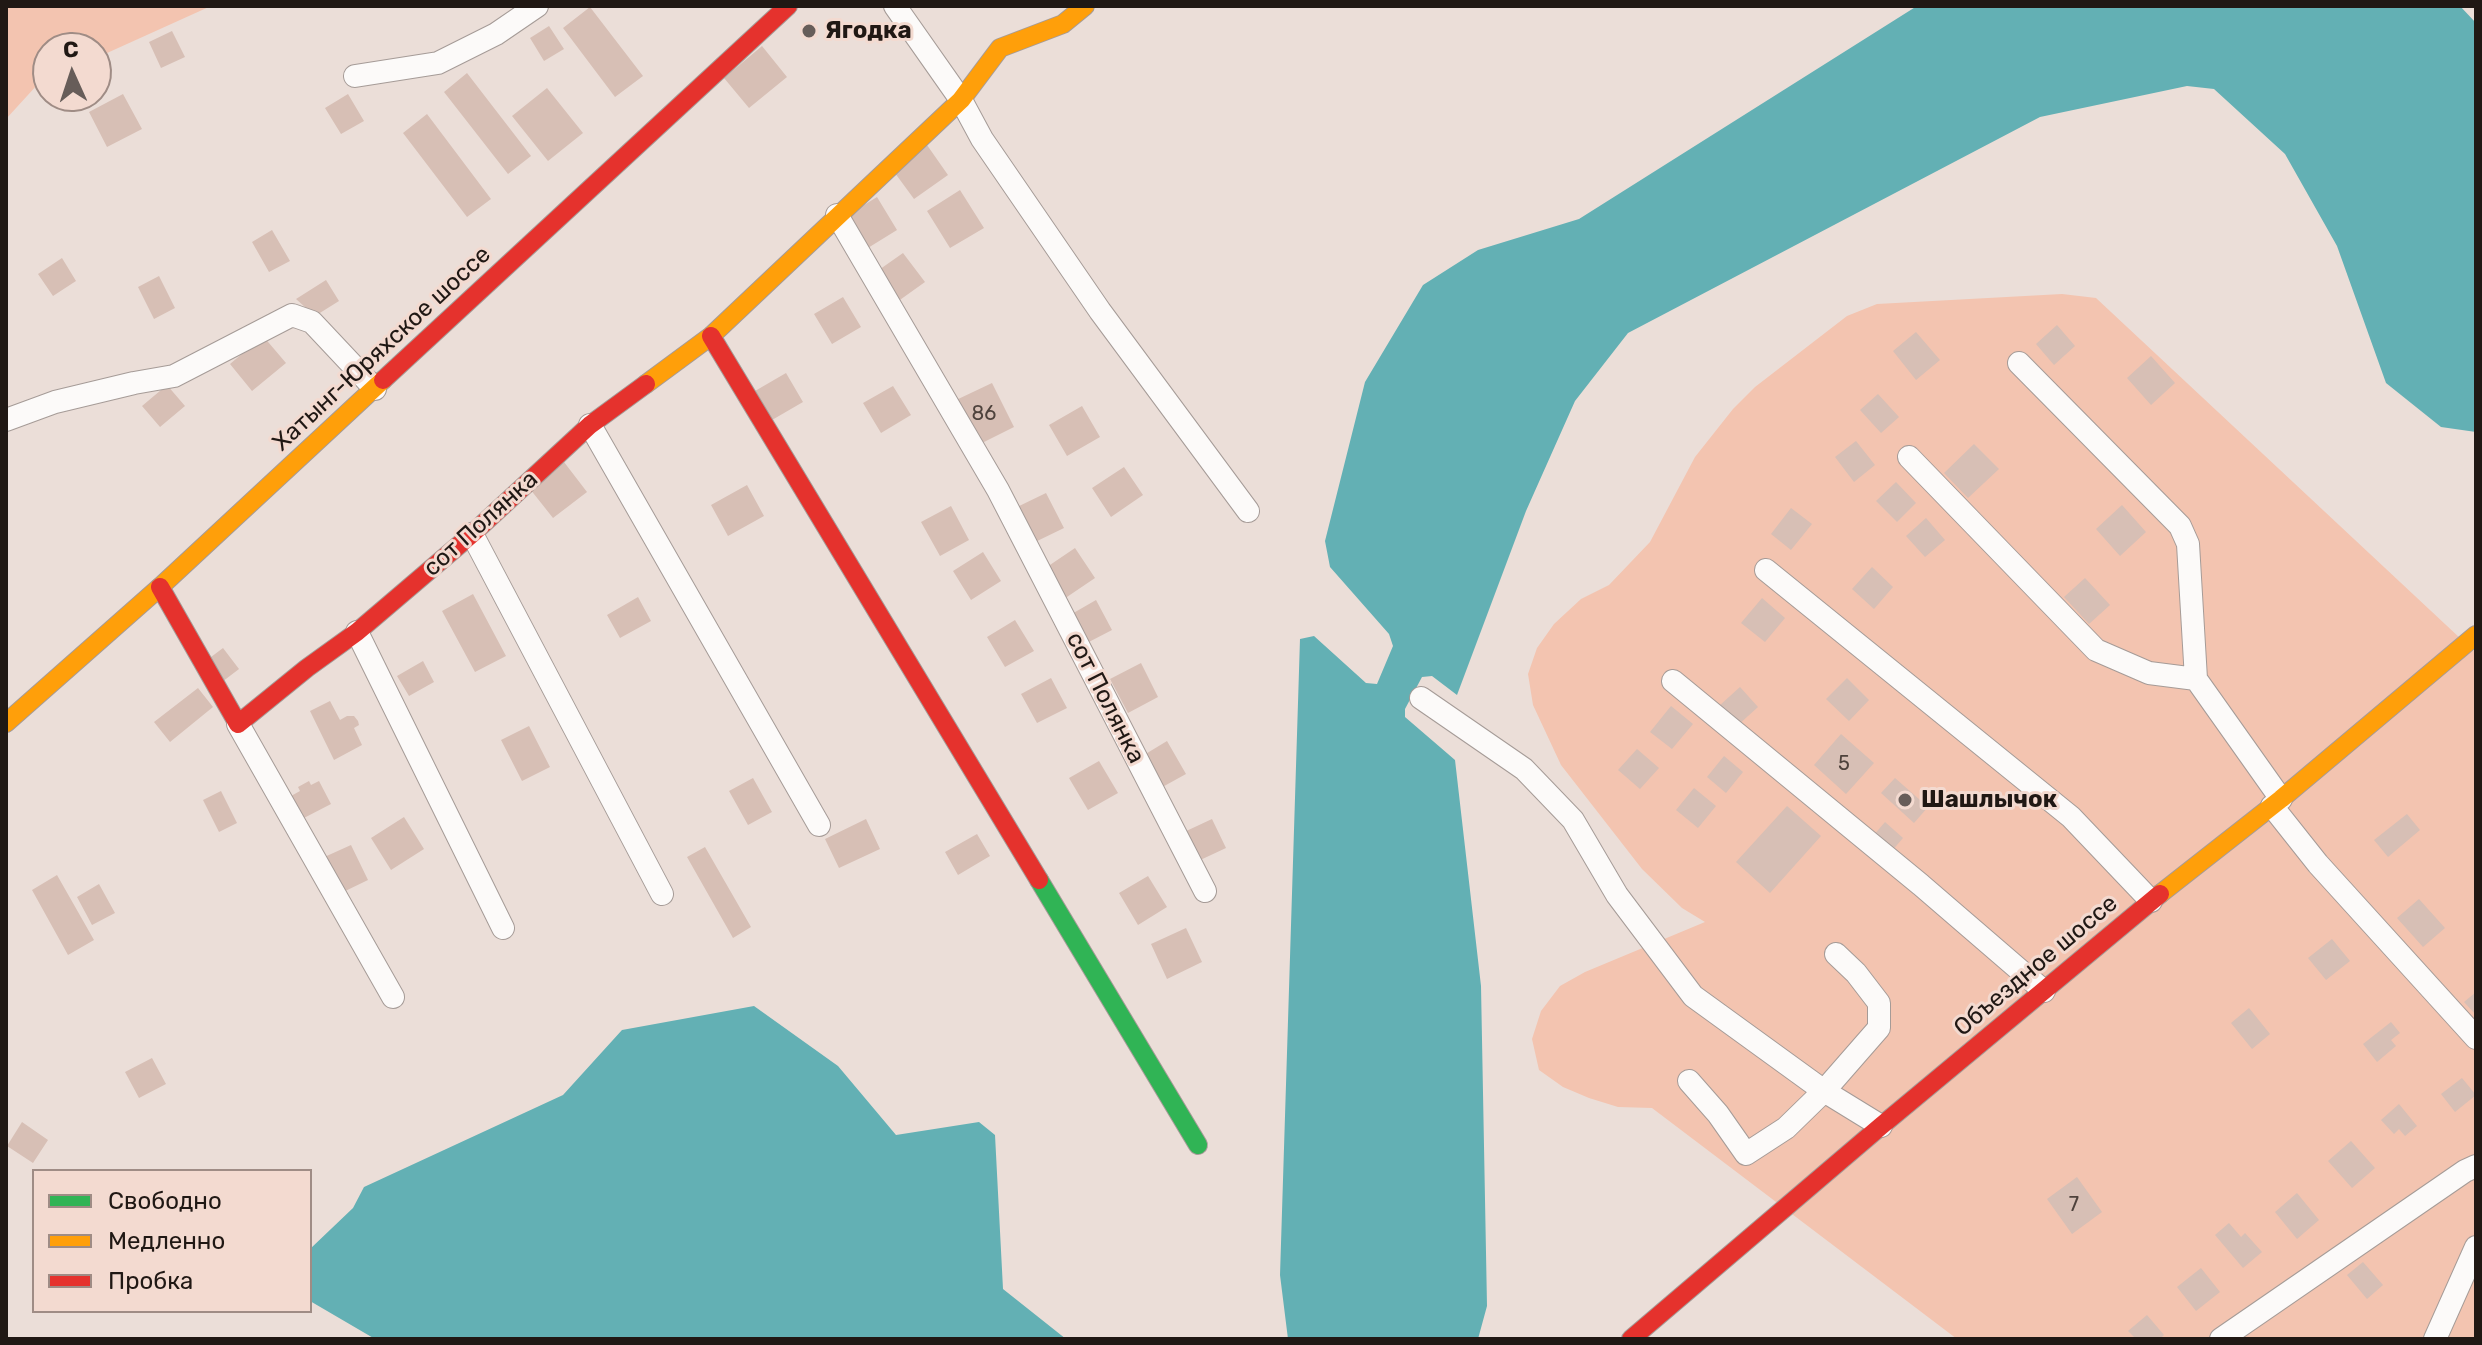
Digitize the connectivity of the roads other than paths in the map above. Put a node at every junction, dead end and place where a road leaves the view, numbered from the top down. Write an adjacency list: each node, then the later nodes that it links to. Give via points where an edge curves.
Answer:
1 (537, 6): 5 (street, via 438,63)
2 (788, 6): 10 (street, Хатынг-Юряхское шоссе)
3 (895, 6): 6 (street)
4 (1085, 6): 6 (street, сот Полянка, via 1063,24 1000,48)
5 (355, 76)
6 (961, 100): 7 (street, сот Полянка); 14 (street, via 1100,311)
7 (837, 215): 8 (street, сот Полянка); 27 (street, сот Полянка, via 998,490)
8 (711, 336): 12 (street, сот Полянка); 38 (street)
9 (2019, 363): 20 (street, via 2180,526 2188,544)
10 (375, 389): 11 (street, via 312,322 292,315 174,376 55,402); 17 (street, Хатынг-Юряхское шоссе)
11 (6, 420)
12 (590, 425): 15 (street, сот Полянка); 26 (street)
13 (1909, 457): 20 (street, via 2096,650 2149,673)
14 (1248, 511)
15 (472, 534): 18 (street, сот Полянка); 28 (street)
16 (1766, 570): 29 (street, via 2071,817)
17 (160, 587): 23 (street, Хатынг-Юряхское шоссе); 24 (street)
18 (357, 632): 24 (street, сот Полянка); 30 (street)
19 (2476, 635): 25 (street, Объездное шоссе)
20 (2196, 679): 25 (street)
21 (1673, 681): 32 (street)
22 (1421, 698): 36 (street, via 1524,769 1573,820 1617,895 1693,996)
23 (6, 723)
24 (238, 724): 33 (street)
25 (2276, 802): 29 (street, Объездное шоссе); 34 (street, via 2318,864)
26 (819, 825)
27 (1205, 891)
28 (662, 894)
29 (2151, 901): 32 (street, Объездное шоссе)
30 (503, 928)
31 (1836, 954): 36 (street, via 1879,1003 1879,1028)
32 (2044, 991): 37 (street, Объездное шоссе)
33 (393, 997)
34 (2476, 1038)
35 (1689, 1081): 36 (street, via 1746,1154 1786,1128)
36 (1824, 1091): 37 (street)
37 (1881, 1126): 41 (street, Объездное шоссе)
38 (1198, 1145)
39 (2476, 1166): 42 (street)
40 (2476, 1247): 43 (street)
41 (1631, 1339)
42 (2221, 1339)
43 (2435, 1339)

